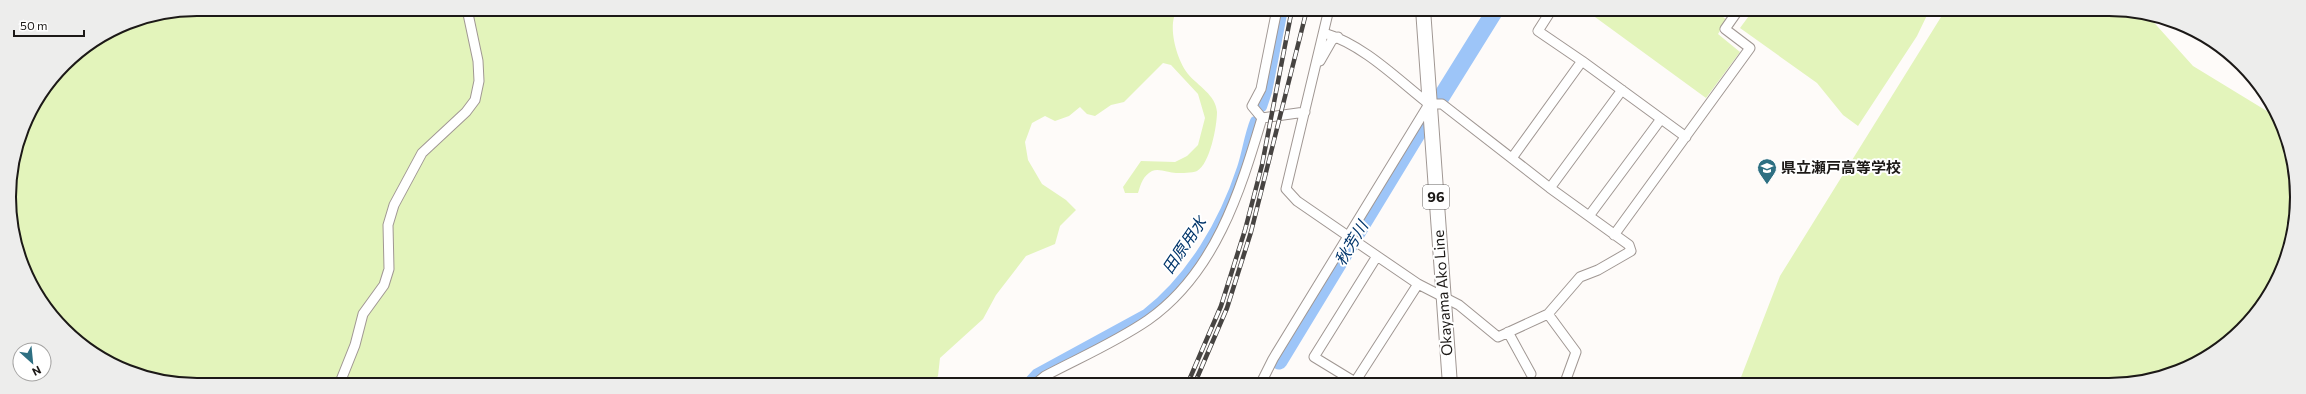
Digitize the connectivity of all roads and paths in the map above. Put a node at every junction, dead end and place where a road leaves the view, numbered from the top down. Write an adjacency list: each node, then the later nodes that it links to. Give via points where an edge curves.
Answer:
1 (468, 16): 28 (street, via 478,61 479,81 475,100 466,112 422,153 394,205 388,225 389,269 384,285 363,314 355,345)
2 (1276, 16): 14 (street, via 1261,89 1252,106)
3 (1328, 16): 7 (street)
4 (1423, 16): 12 (main road, Okayama Ako Line / 96)
5 (1548, 16): 9 (street, via 1538,31)
6 (1734, 16): 16 (street, via 1725,29 1750,48)
7 (1324, 33): 8 (street); 10 (street)
8 (1338, 37): 10 (street, via 1332,40); 12 (street, via 1357,48)
9 (1582, 61): 11 (street); 17 (street)
10 (1316, 70): 13 (street)
11 (1622, 90): 15 (street); 18 (street)
12 (1429, 104): 17 (street, via 1442,104); 21 (street); 24 (main road, Okayama Ako Line / 96)
13 (1305, 112): 14 (street); 21 (street, via 1286,190 1297,201)
14 (1262, 118): 29 (street, via 1246,173 1220,235 1182,288 1148,320)
15 (1661, 118): 16 (street); 19 (street)
16 (1686, 137): 20 (street)
17 (1512, 158): 18 (street)
18 (1550, 188): 19 (street)
19 (1589, 216): 20 (street)
20 (1614, 235): 25 (street, via 1629,245 1632,251 1580,277)
21 (1349, 236): 22 (street); 30 (street)
22 (1377, 256): 23 (street); 31 (street, via 1314,357)
23 (1418, 284): 24 (street); 32 (street)
24 (1444, 299): 26 (street, via 1459,306 1498,337); 33 (main road, Okayama Ako Line / 96)
25 (1548, 314): 26 (street); 34 (street, via 1576,352)
26 (1508, 332): 27 (street)
27 (1531, 374)
28 (342, 378)
29 (1043, 378)
30 (1264, 378)
31 (1349, 378)
32 (1360, 378)
33 (1450, 378)
34 (1567, 378)

